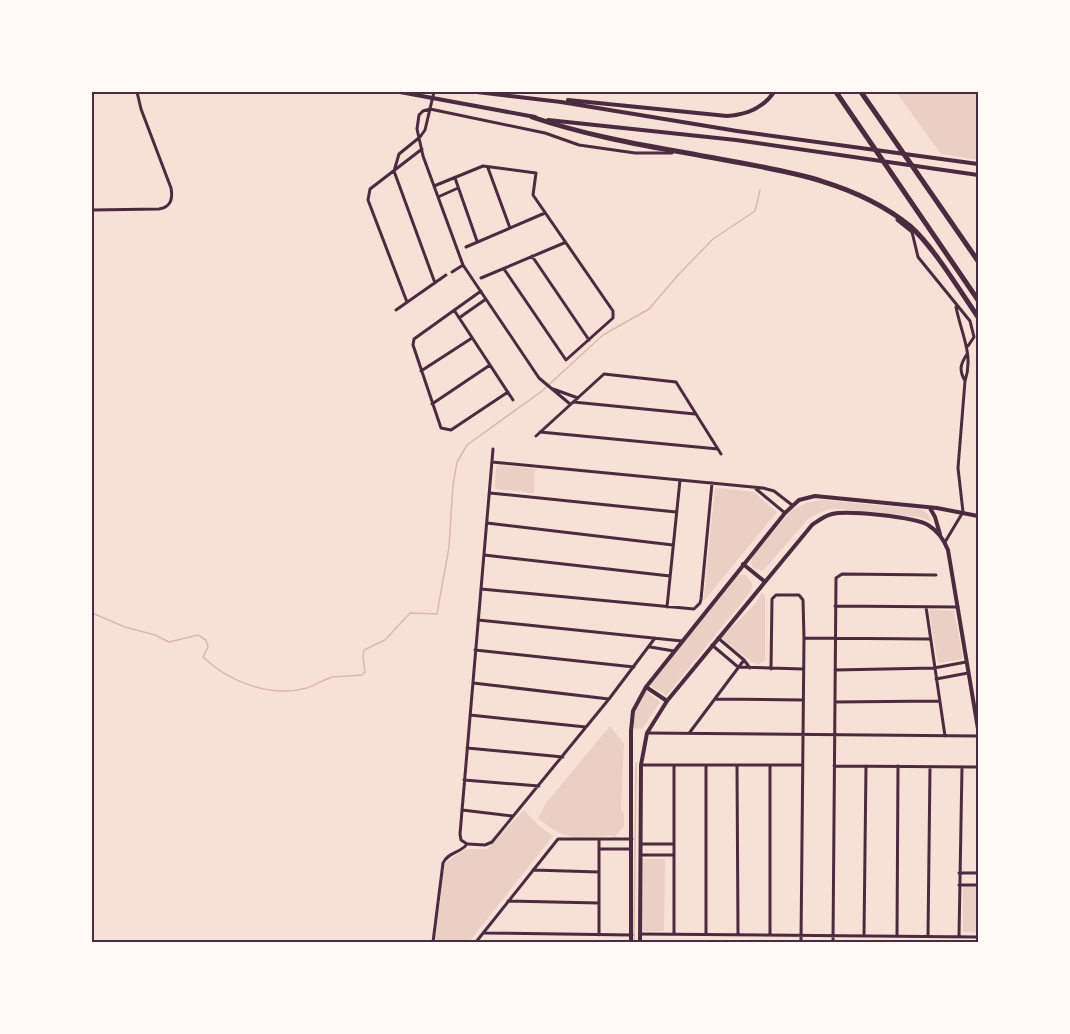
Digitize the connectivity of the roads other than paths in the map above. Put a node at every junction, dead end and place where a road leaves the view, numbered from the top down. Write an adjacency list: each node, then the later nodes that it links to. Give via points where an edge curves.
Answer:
1 (137, 92): 27 (street, via 172,200 159,209)
2 (400, 92): 10 (street)
3 (477, 92): 11 (street)
4 (510, 92): 11 (street)
5 (696, 92): 6 (street)
6 (701, 92)
7 (774, 92): 12 (street, via 750,112 727,116)
8 (836, 92): 43 (highway)
9 (861, 92): 34 (highway)
10 (433, 94): 13 (street); 14 (street)
11 (504, 95): 12 (street)
12 (546, 100): 19 (street)
13 (430, 109): 15 (street); 15 (street, via 419,116); 17 (street, via 545,133 579,145 635,153)
14 (532, 117): 17 (highway, via 602,138); 22 (street, via 736,140)
15 (420, 137): 16 (street); 21 (street, via 399,154)
16 (422, 148): 21 (street); 24 (street)
17 (686, 153): 18 (highway)
18 (741, 162): 45 (street, via 844,189 882,208 912,232 918,257); 48 (highway, via 821,180 889,211 912,228)
19 (978, 164)
20 (487, 167): 23 (street); 28 (street, via 536,173 533,195); 29 (street)
21 (394, 171): 40 (street); 44 (street, via 369,189 368,200)
22 (978, 175)
23 (455, 178): 24 (street); 25 (street)
24 (434, 186): 26 (street)
25 (458, 188): 26 (street); 30 (street)
26 (438, 197): 35 (street)
27 (92, 210)
28 (545, 213): 29 (street); 31 (street)
29 (510, 228): 30 (street)
30 (477, 242): 32 (street)
31 (564, 243): 33 (street); 51 (street, via 613,312 613,318)
32 (466, 247)
33 (532, 256): 36 (street); 51 (street)
34 (978, 261)
35 (463, 265): 37 (street); 41 (street)
36 (504, 269): 39 (street); 51 (street, via 566,360)
37 (453, 272)
38 (446, 276): 40 (street)
39 (481, 278)
40 (435, 283): 44 (street)
41 (481, 291): 42 (street); 47 (street)
42 (486, 298): 49 (street); 57 (street)
43 (978, 300)
44 (407, 302): 46 (street)
45 (956, 305): 52 (street); 52 (street, via 973,327 974,337)
46 (396, 310)
47 (454, 310): 49 (street); 55 (street, via 414,339)
48 (978, 317)
49 (459, 318): 50 (street)
50 (472, 338): 54 (street); 55 (street)
51 (589, 340)
52 (968, 346): 53 (street)
53 (967, 354): 56 (street, via 969,369); 56 (street, via 960,366)
54 (490, 365): 58 (street); 62 (street)
55 (422, 371): 62 (street)
56 (965, 381): 77 (street, via 958,468)
57 (548, 387): 59 (street); 61 (street)
58 (508, 392): 60 (street); 62 (street, via 451,430 441,428)
59 (578, 398): 61 (street); 63 (street, via 604,374 676,382)
60 (513, 400)
61 (572, 403): 63 (street); 64 (street)
62 (432, 404)
63 (695, 414): 67 (street)
64 (540, 432): 65 (street); 67 (street)
65 (536, 436)
66 (493, 449): 69 (street)
67 (718, 449): 68 (street)
68 (721, 454)
69 (492, 462): 70 (street); 73 (street)
70 (680, 480): 71 (street); 76 (street)
71 (712, 483): 72 (street); 91 (street, via 701,599 694,609)
72 (754, 488): 74 (street, via 774,491); 78 (street)
73 (490, 493): 76 (street); 80 (street)
74 (792, 505): 75 (street, via 815,496); 78 (street)
75 (929, 507): 77 (street); 81 (street)
76 (676, 512): 83 (street)
77 (963, 512): 79 (street); 82 (street)
78 (784, 513): 85 (street)
79 (977, 515)
80 (487, 524): 83 (street); 84 (street)
81 (940, 536): 82 (street); 88 (street, via 929,525 915,521 832,514 812,525)
82 (945, 542): 93 (street)
83 (673, 545): 87 (street)
84 (484, 555): 87 (street); 89 (street)
85 (743, 564): 88 (street); 100 (street)
86 (936, 575): 90 (street, via 842,574 835,581)
87 (670, 576): 91 (street)
88 (764, 581): 96 (street)
89 (481, 589): 91 (street); 94 (street)
90 (835, 606): 92 (street); 98 (street)
91 (667, 607)
92 (926, 607): 93 (street); 99 (street)
93 (958, 607): 106 (street)
94 (478, 620): 95 (street); 103 (street)
95 (655, 638): 100 (street); 102 (street)
96 (718, 638): 101 (street); 105 (street)
97 (804, 638): 98 (street); 111 (street, via 803,600 799,595 776,595 772,599); 112 (street)
98 (835, 639): 99 (street); 113 (street)
99 (930, 639): 110 (street)
100 (682, 640): 104 (street)
101 (712, 645): 108 (street); 121 (street)
102 (650, 647): 104 (street); 107 (street)
103 (476, 650): 107 (street); 116 (street)
104 (674, 651): 117 (street)
105 (744, 660): 108 (street); 109 (street)
106 (966, 662): 110 (street); 114 (street)
107 (634, 667): 118 (street)
108 (738, 667): 109 (street); 119 (street)
109 (750, 668): 111 (street)
110 (934, 668): 113 (street); 115 (street)
111 (771, 669): 112 (street)
112 (803, 669): 120 (street)
113 (835, 670): 123 (street)
114 (968, 673): 115 (street); 126 (street)
115 (936, 678): 122 (street)
116 (472, 683): 118 (street); 124 (street)
117 (646, 687): 121 (street); 152 (street, via 632,717)
118 (609, 699): 125 (street)
119 (715, 699): 120 (street); 127 (street)
120 (802, 700): 129 (street)
121 (667, 701): 128 (street)
122 (939, 701): 123 (street); 131 (street)
123 (835, 702): 130 (street)
124 (470, 715): 125 (street); 133 (street)
125 (586, 727): 134 (street)
126 (978, 729)
127 (690, 732): 128 (street); 129 (street)
128 (647, 733): 135 (street)
129 (802, 733): 130 (street); 140 (street)
130 (834, 734): 131 (street); 141 (street)
131 (945, 736): 132 (street)
132 (978, 736)
133 (467, 748): 134 (street); 147 (street)
134 (563, 757): 148 (street)
135 (641, 765): 136 (street); 154 (street)
136 (674, 765): 137 (street); 155 (street)
137 (706, 765): 138 (street); 171 (street)
138 (737, 765): 139 (street); 172 (street)
139 (770, 765): 140 (street); 175 (street)
140 (802, 765): 176 (street)
141 (834, 766): 142 (street); 178 (street)
142 (866, 766): 143 (street); 177 (street)
143 (898, 766): 144 (street); 179 (street)
144 (930, 767): 145 (street); 180 (street)
145 (962, 767): 146 (street); 162 (street)
146 (978, 767)
147 (464, 780): 148 (street); 149 (street)
148 (539, 786): 150 (street)
149 (462, 810): 150 (street); 153 (street, via 460,837)
150 (513, 816): 153 (street, via 492,842)
151 (599, 839): 152 (street); 156 (street); 160 (street, via 558,838)
152 (632, 839): 157 (street)
153 (467, 844): 183 (street, via 447,856 443,863)
154 (641, 844): 155 (street); 158 (street)
155 (672, 844): 159 (street)
156 (599, 849): 157 (street); 161 (street)
157 (632, 849): 174 (street)
158 (641, 855): 159 (street); 169 (street)
159 (673, 855): 170 (street)
160 (533, 870): 161 (street); 166 (street)
161 (599, 872): 167 (street)
162 (959, 873): 163 (street); 164 (street)
163 (978, 873)
164 (959, 885): 165 (street); 181 (street)
165 (978, 885)
166 (508, 901): 167 (street); 168 (street)
167 (599, 903): 173 (street)
168 (483, 933): 173 (street); 184 (street)
169 (640, 934): 170 (street); 186 (street)
170 (674, 934): 171 (street)
171 (706, 934): 172 (street)
172 (738, 934): 175 (street)
173 (599, 935): 174 (street)
174 (632, 935): 185 (street)
175 (770, 935): 176 (street)
176 (801, 935): 178 (street); 187 (street)
177 (864, 935): 178 (street); 179 (street)
178 (833, 936): 188 (street)
179 (897, 936): 180 (street)
180 (928, 936): 181 (street)
181 (959, 936): 182 (street)
182 (978, 937)
183 (433, 942)
184 (476, 942)
185 (632, 942)
186 (640, 942)
187 (801, 942)
188 (833, 942)

